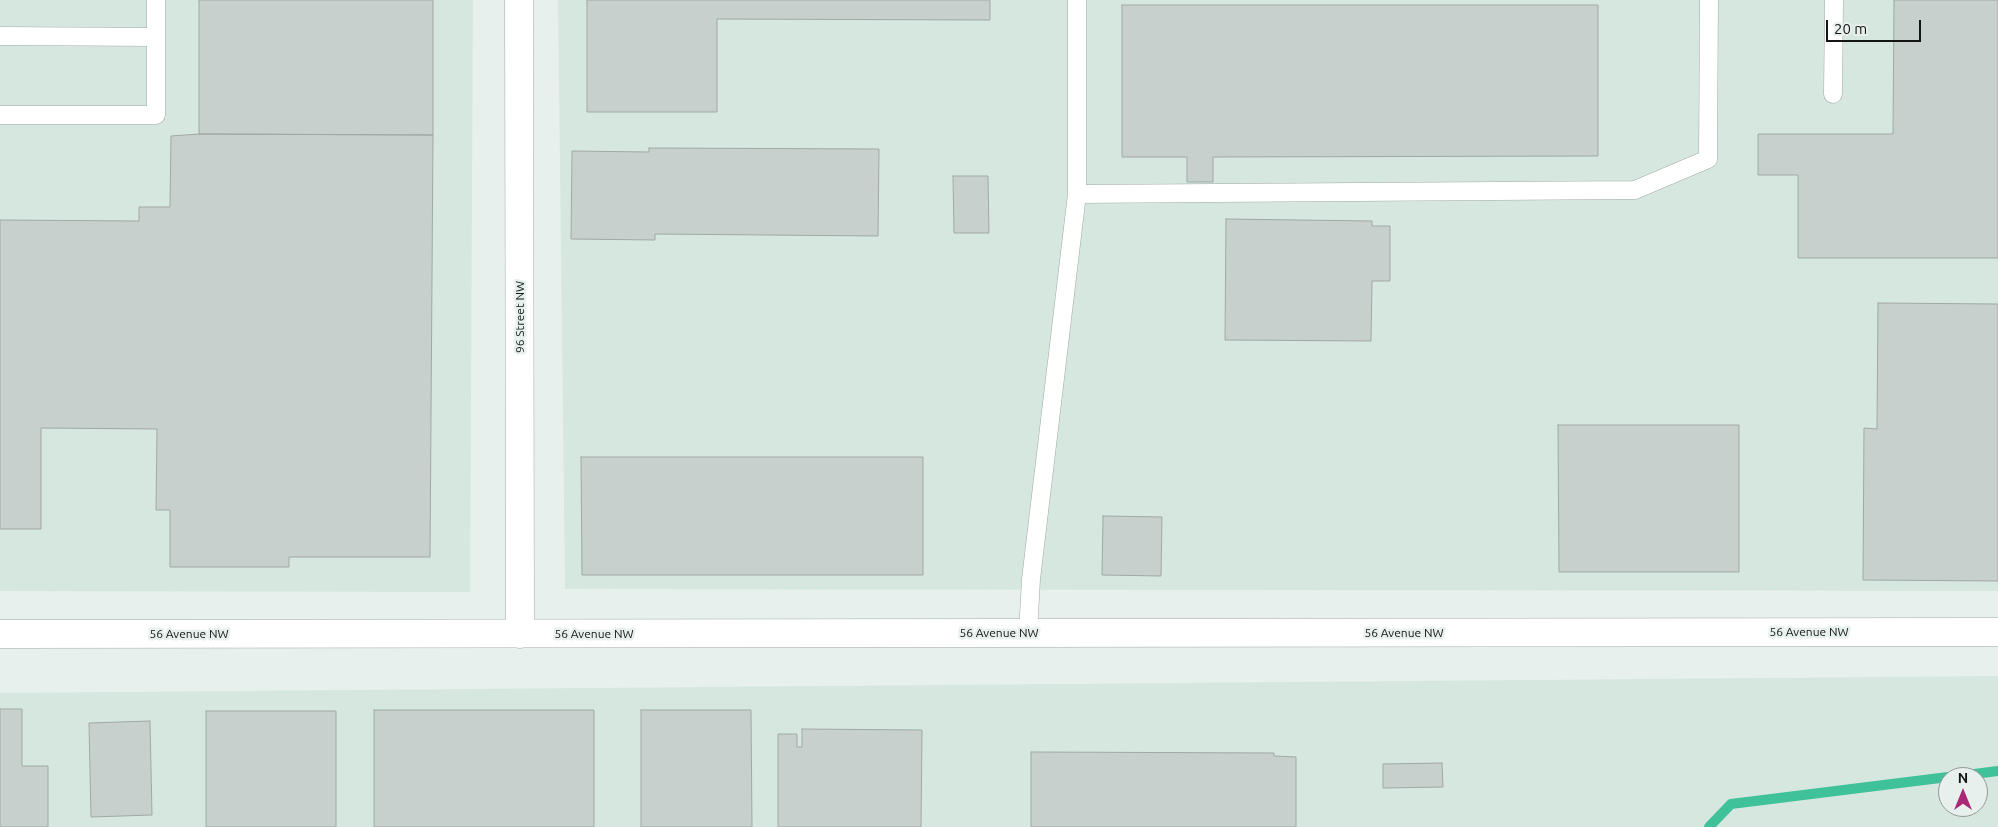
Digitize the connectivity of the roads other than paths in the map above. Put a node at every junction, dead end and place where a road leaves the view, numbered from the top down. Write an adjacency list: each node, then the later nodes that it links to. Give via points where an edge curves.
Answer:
1 (156, 0): 7 (lane)
2 (519, 0): 14 (street, 96 Street NW)
3 (1077, 0): 10 (lane)
4 (1709, 0): 10 (lane, via 1708,159 1636,190)
5 (1834, 0): 8 (lane)
6 (0, 36): 7 (lane)
7 (156, 37): 9 (lane, via 156,115)
8 (1833, 94)
9 (0, 115)
10 (1077, 194): 12 (lane, via 1031,579)
11 (1998, 632): 12 (street, 56 Avenue NW)
12 (1028, 633): 14 (street, 56 Avenue NW)
13 (0, 634): 14 (street, 56 Avenue NW)
14 (520, 634)

